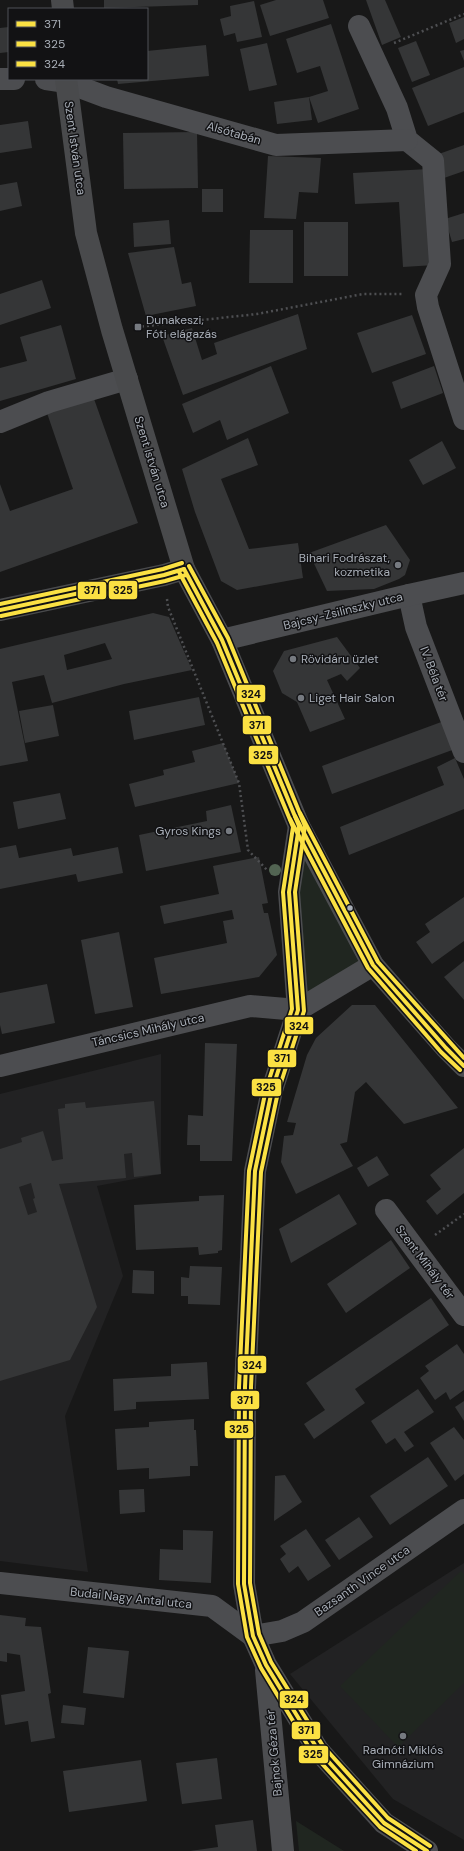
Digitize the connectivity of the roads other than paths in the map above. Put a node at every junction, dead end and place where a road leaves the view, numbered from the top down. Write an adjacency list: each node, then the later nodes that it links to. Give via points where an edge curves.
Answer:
1 (360, 26): 3 (street, via 397,108)
2 (60, 80): 3 (street, Alsótabán, via 106,97 276,145); 4 (main road, Szent István utca, via 86,233)
3 (407, 140): 5 (street, via 433,161 440,264 426,294)
4 (127, 379): 6 (street, via 49,402); 7 (main road, Szent István utca)
5 (464, 419)
6 (0, 422)
7 (174, 572): 10 (main road); 11 (street, Szent István utca)
8 (464, 583): 9 (street, Bajcsy-Zsilinszky utca)
9 (409, 595): 11 (street, Bajcsy-Zsilinszky utca); 12 (street, IV. Béla tér, via 416,628)
10 (0, 610)
11 (222, 640): 13 (street, Szent István utca)
12 (464, 752)
13 (300, 826): 14 (street, Szent István utca); 15 (street, via 289,892)
14 (373, 965): 15 (street); 17 (street, Szent István utca)
15 (298, 1010): 16 (street, Táncsics Mihály utca, via 250,1006); 22 (street, via 272,1090 255,1171 245,1387 244,1576)
16 (0, 1066)
17 (464, 1066)
18 (386, 1210): 19 (street, Szent Mihály tér)
19 (464, 1315)
20 (464, 1510): 22 (street, Bazsanth Vince utca, via 302,1622 282,1631)
21 (0, 1584): 22 (street, Budai Nagy Antal utca, via 212,1606)
22 (253, 1636): 23 (street)
23 (266, 1665): 24 (street, Bajnok Géza tér); 25 (street, Bajnok Géza tér, via 318,1750 384,1822)
24 (283, 1851)
25 (427, 1851)

